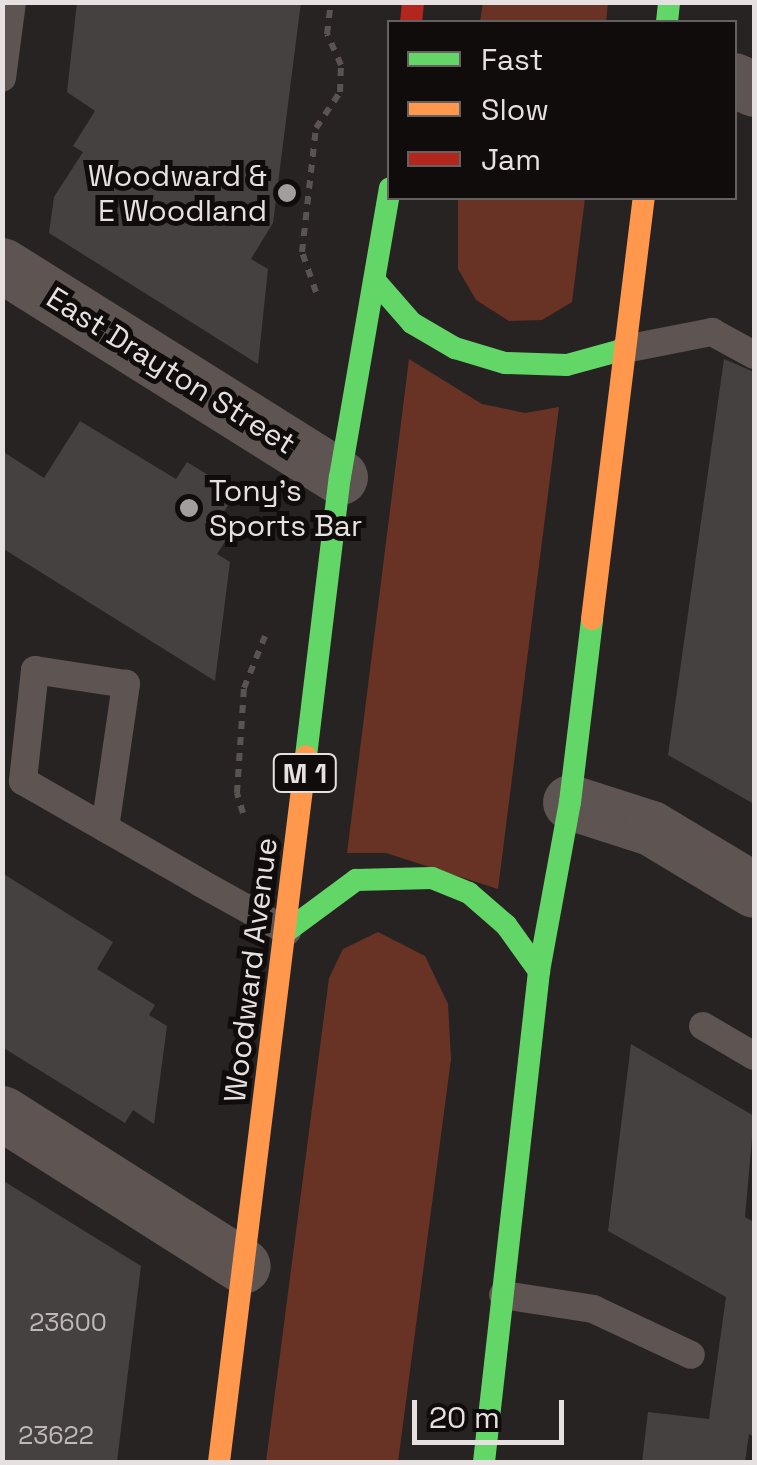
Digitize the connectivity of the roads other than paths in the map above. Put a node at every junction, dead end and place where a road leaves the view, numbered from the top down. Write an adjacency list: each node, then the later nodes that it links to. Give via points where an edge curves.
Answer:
1 (12, 2): 2 (lane)
2 (2, 78)
3 (388, 200): 6 (main road, Woodward Avenue / M 1)
4 (644, 200): 7 (main road)
5 (2, 265): 9 (street, East Drayton Street)
6 (378, 282): 7 (main road, via 412,323 456,348 505,363 567,364); 9 (main road, Woodward Avenue / M 1)
7 (625, 349): 8 (lane, via 712,332); 10 (main road)
8 (754, 354)
9 (340, 477): 13 (main road, Woodward Avenue / M 1)
10 (570, 802): 12 (street, via 651,828); 14 (main road)
11 (105, 828): 11 (lane, via 23,780 36,670 126,684); 13 (lane)
12 (754, 890)
13 (287, 931): 14 (main road, via 356,880 432,878 469,893 494,914); 18 (main road, Woodward Avenue / M 1)
14 (540, 971): 19 (main road)
15 (703, 1026): 16 (lane)
16 (754, 1056)
17 (2, 1113): 18 (street)
18 (243, 1266): 21 (main road, Woodward Avenue / M 1)
19 (502, 1295): 20 (lane, via 593,1309); 22 (main road)
20 (691, 1355)
21 (219, 1462)
22 (484, 1462)

